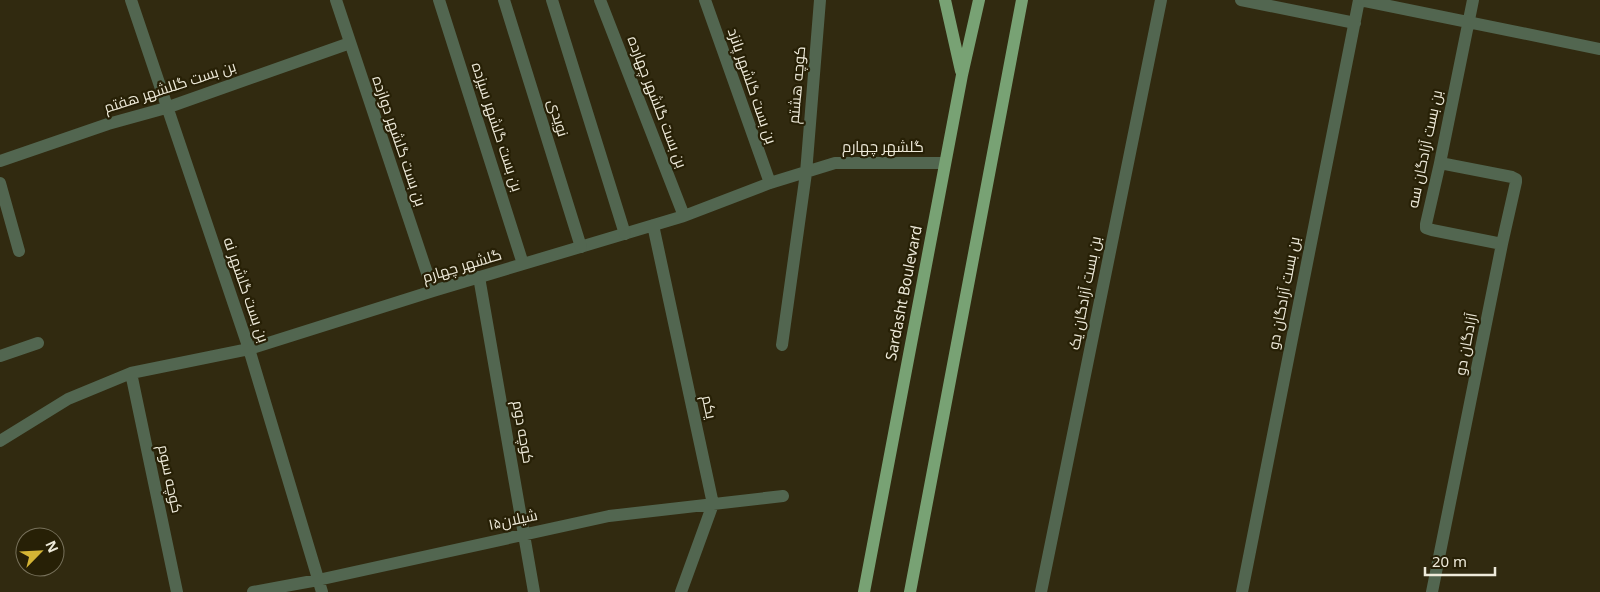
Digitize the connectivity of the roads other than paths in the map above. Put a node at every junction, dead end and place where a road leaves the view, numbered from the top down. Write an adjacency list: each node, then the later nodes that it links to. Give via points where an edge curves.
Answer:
1 (131, 0): 21 (street, بن بست گلشهر نه)
2 (336, 0): 18 (street, بن بست گلشهر دوازده)
3 (439, 0): 34 (street, بن بست گلشهر سیزده)
4 (504, 0): 32 (street, نویدی)
5 (552, 0): 30 (street, نویدی)
6 (600, 0): 28 (street, بن بست گلشهر چهارده)
7 (705, 0): 27 (street, بن بست گلشهر پانزد)
8 (820, 0): 25 (street, کوچه هشتم)
9 (946, 0): 20 (main road)
10 (979, 0): 20 (main road, Sardasht Boulevard)
11 (1022, 0): 52 (main road)
12 (1161, 0): 53 (street, بن بست آزادگان یک)
13 (1241, 0): 17 (street)
14 (1359, 0): 16 (street); 17 (street, بن بست آزادگان دو)
15 (1473, 0): 16 (street, بن بست آزادگان سه)
16 (1468, 22): 19 (street); 23 (street, بن بست آزادگان سه)
17 (1354, 23): 54 (street, بن بست آزادگان دو)
18 (350, 43): 21 (street, بن بست گللشهر هفتم); 36 (street, بن بست گلشهر دوازده)
19 (1600, 49)
20 (962, 75): 24 (main road, Sardasht Boulevard)
21 (166, 108): 22 (street, بن بست گللشهر هفتم); 39 (street, بن بست گلشهر نه)
22 (0, 161)
23 (1440, 162): 31 (street, آزادگان دو, via 1516,179); 31 (street, بن بست آزادگان سه, via 1426,228)
24 (945, 164): 25 (street, گلشهر چهارم, via 835,163); 51 (main road, Sardasht Boulevard)
25 (806, 173): 27 (street, گلشهر چهارم); 38 (street, کوچه هشتم)
26 (0, 183): 33 (street)
27 (770, 183): 28 (street, گلشهر چهارم)
28 (684, 216): 29 (street, گلشهر چهارم)
29 (653, 225): 30 (street, گلشهر چهارم); 44 (street, یکم)
30 (625, 234): 32 (street, گلشهر چهارم)
31 (1502, 244): 55 (street, آزادگان دو)
32 (581, 247): 34 (street, گلشهر چهارم)
33 (19, 251)
34 (523, 264): 35 (street, گلشهر چهارم)
35 (480, 277): 36 (street, گلشهر چهارم); 45 (street, کوچه دوم)
36 (433, 291): 39 (street, گلشهر چهارم)
37 (38, 343): 40 (street)
38 (782, 345)
39 (249, 350): 41 (street, گلشهر چهارم); 46 (street, بن بست گلشهر نه)
40 (0, 356)
41 (131, 373): 42 (street, گلشهر چهارم, via 68,399); 47 (street, کوچه سوم)
42 (0, 441)
43 (783, 496): 44 (street, شیلان۱۵)
44 (713, 504): 45 (street, شیلان۱۵, via 609,516); 50 (street)
45 (525, 534): 46 (street, شیلان۱۵); 49 (street, کوچه دوم)
46 (320, 586): 48 (street, شیلان۱۵)
47 (178, 592)
48 (253, 592)
49 (534, 592)
50 (681, 592)
51 (864, 592)
52 (910, 592)
53 (1041, 592)
54 (1242, 592)
55 (1432, 592)

